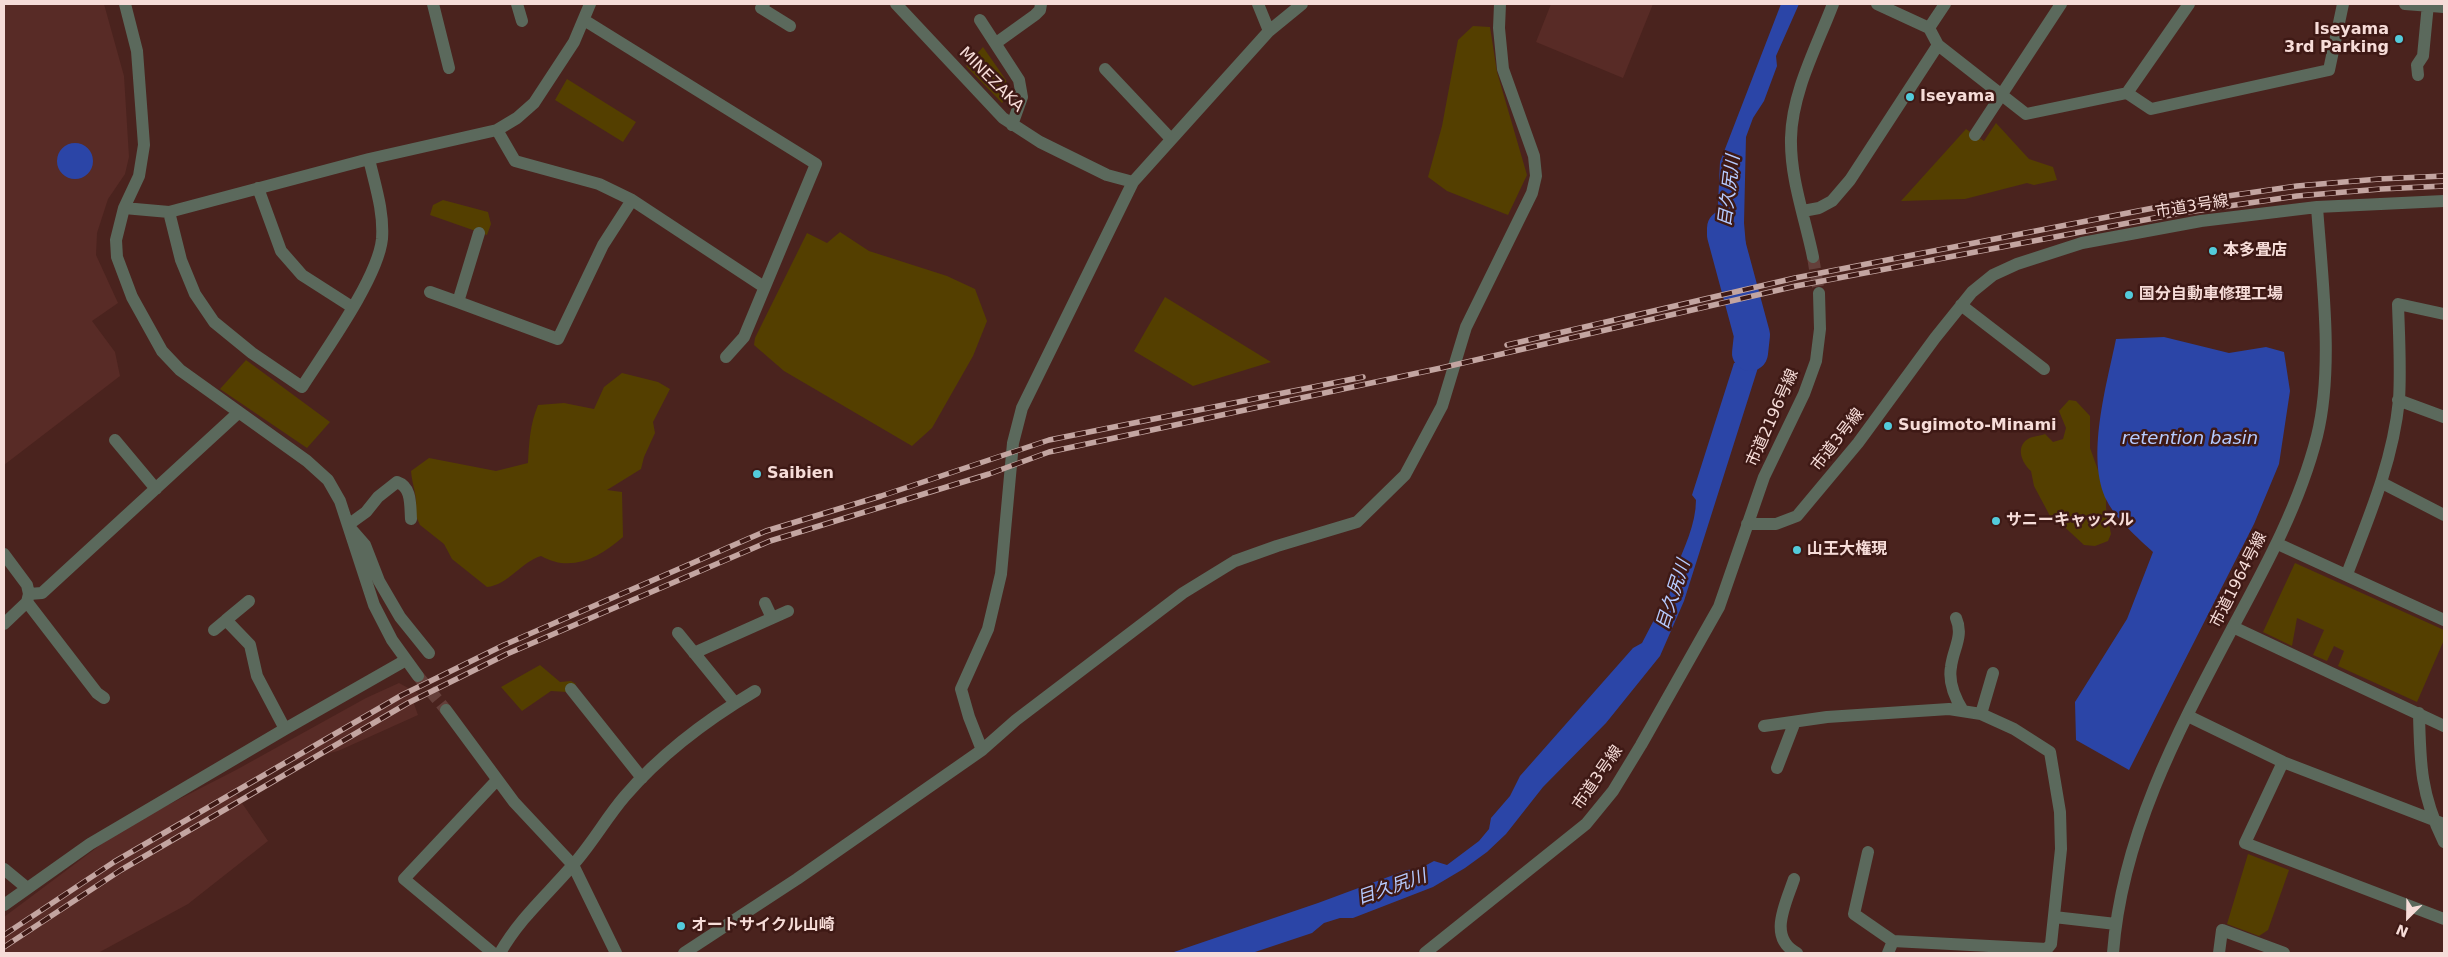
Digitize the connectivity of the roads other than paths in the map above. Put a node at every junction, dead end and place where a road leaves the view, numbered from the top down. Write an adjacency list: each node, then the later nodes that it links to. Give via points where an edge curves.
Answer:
1 (125, 4): 43 (street, via 136,51 144,146 139,176)
2 (433, 4): 28 (street)
3 (517, 4): 22 (street)
4 (590, 4): 20 (street)
5 (764, 4): 23 (street, via 762,8)
6 (896, 4): 33 (street, MINEZAKA)
7 (1041, 4): 26 (street, via 1035,15)
8 (1258, 4): 25 (street)
9 (1302, 4): 25 (street)
10 (1500, 4): 100 (street, via 1503,69 1534,156 1536,176 1532,193 1466,327 1442,406 1405,475 1356,522 1235,562 1183,592 1016,720)
11 (1833, 4): 44 (street, via 1798,97 1791,137 1793,174)
12 (1877, 4): 24 (street)
13 (1945, 4): 24 (street)
14 (2061, 4): 32 (street)
15 (2189, 4): 31 (street)
16 (2343, 4): 31 (street, via 2329,70 2151,109)
17 (2404, 4): 18 (street)
18 (2428, 4): 19 (street); 30 (street)
19 (2444, 7)
20 (584, 20): 34 (street, via 574,42 534,103 518,118); 48 (street, via 816,164)
21 (980, 20): 26 (street)
22 (522, 21)
23 (790, 26)
24 (1930, 28): 27 (street)
25 (1269, 31): 36 (street)
26 (996, 43): 33 (street, via 1022,89 1020,106)
27 (1938, 45): 32 (street); 44 (street, via 1850,180 1832,201)
28 (450, 68)
29 (1104, 69): 36 (street)
30 (2418, 75)
31 (2127, 93): 32 (street, via 2026,114)
32 (2002, 95): 35 (street)
33 (1012, 125): 38 (street, MINEZAKA, via 1107,175)
34 (496, 130): 37 (street); 40 (street, via 515,162 599,184)
35 (1975, 135)
36 (1171, 139): 38 (street)
37 (369, 159): 39 (street); 53 (street, via 382,214 382,240 376,264)
38 (1133, 182): 100 (street, via 1017,424 1001,574 988,629 961,689)
39 (258, 188): 45 (street); 53 (street, via 281,251 302,275)
40 (632, 200): 48 (street); 51 (street, via 603,245 558,339)
41 (2444, 201): 42 (street, 市道3号線)
42 (2317, 207): 52 (street, 市道3号線, via 2201,221 2082,243 1993,275); 67 (street, 市道1964号線, via 2325,345 2324,404 2317,437)
43 (124, 208): 45 (street); 58 (street, via 116,240 117,257 132,297 162,351 180,370)
44 (1803, 211): 47 (street)
45 (168, 212): 53 (street, via 184,269 195,294 214,322 302,387)
46 (479, 233): 51 (street)
47 (1813, 257)
48 (764, 287): 55 (street, via 744,337)
49 (430, 292): 51 (street)
50 (1818, 293): 65 (street, 市道2196号線, via 1820,329 1816,361 1804,394 1764,477)
51 (458, 302)
52 (1961, 305): 56 (street); 65 (street, 市道3号線, via 1858,443 1797,516 1776,524)
53 (352, 307)
54 (2444, 314): 57 (street, via 2398,304)
55 (726, 357)
56 (2044, 370)
57 (2398, 400): 59 (street); 61 (street)
58 (238, 413): 62 (street); 66 (street, via 307,460 328,480)
59 (2444, 416)
60 (116, 440): 62 (street)
61 (2382, 484): 63 (street); 69 (street)
62 (156, 489): 70 (street, via 42,593)
63 (2444, 514)
64 (410, 519): 66 (street, via 408,490 397,482)
65 (1748, 524): 121 (street, 市道3号線, via 1718,607 1705,633 1601,807 1570,838)
66 (348, 525): 83 (street, via 365,545 379,581 400,617); 84 (street, via 374,605)
67 (2278, 544): 69 (street); 79 (street, 市道1964号線)
68 (4, 554): 70 (street, via 27,585)
69 (2346, 574): 77 (street)
70 (28, 598): 78 (street); 89 (street, via 97,693)
71 (249, 601): 76 (street)
72 (765, 603): 74 (street)
73 (788, 611): 74 (street)
74 (772, 618): 82 (street)
75 (1956, 618): 92 (street, via 1960,636 1950,668 1954,698)
76 (226, 620): 80 (street); 99 (street, via 250,645 257,676)
77 (2444, 620)
78 (4, 624)
79 (2233, 627): 94 (street); 95 (street, 市道1964号線)
80 (214, 630)
81 (678, 633): 82 (street)
82 (694, 652): 90 (street)
83 (429, 653)
84 (406, 660): 86 (street); 99 (street)
85 (1992, 672): 93 (street)
86 (418, 676)
87 (571, 689): 103 (street)
88 (755, 691): 90 (street)
89 (104, 698)
90 (735, 703): 103 (street, via 675,747)
91 (446, 710): 104 (street)
92 (1963, 712): 93 (street); 96 (street, via 1949,709 1887,712 1827,717)
93 (1982, 714): 113 (street, via 2050,752 2060,812 2061,849)
94 (2419, 714): 98 (street); 105 (street, via 2422,774)
95 (2188, 716): 101 (street); 115 (street, 市道1964号線, via 2165,762 2133,843)
96 (1794, 724): 97 (street); 102 (street)
97 (1764, 726)
98 (2444, 726)
99 (285, 729): 111 (street, via 90,844)
100 (982, 750): 120 (street, via 806,873)
101 (2283, 762): 105 (street); 114 (street, via 2245,843)
102 (1777, 768)
103 (642, 778): 108 (street)
104 (497, 780): 108 (street); 117 (street, via 404,879)
105 (2438, 821): 106 (street)
106 (2444, 842)
107 (1868, 852): 116 (street, via 1854,914)
108 (573, 865): 118 (street, via 514,928); 119 (street)
109 (4, 869): 111 (street)
110 (1794, 879): 122 (street, via 1780,921 1780,936)
111 (27, 888): 112 (street)
112 (4, 905)
113 (2054, 917): 115 (street); 116 (street, via 2051,944 2047,949)
114 (2444, 918)
115 (2116, 924): 123 (street, 市道1964号線)
116 (1891, 947)
117 (493, 953)
118 (500, 953)
119 (616, 953)
120 (684, 953)
121 (1425, 953)
122 (1797, 953)
123 (2113, 953)
124 (2219, 953): 125 (street, via 2222,930)
125 (2284, 953)

